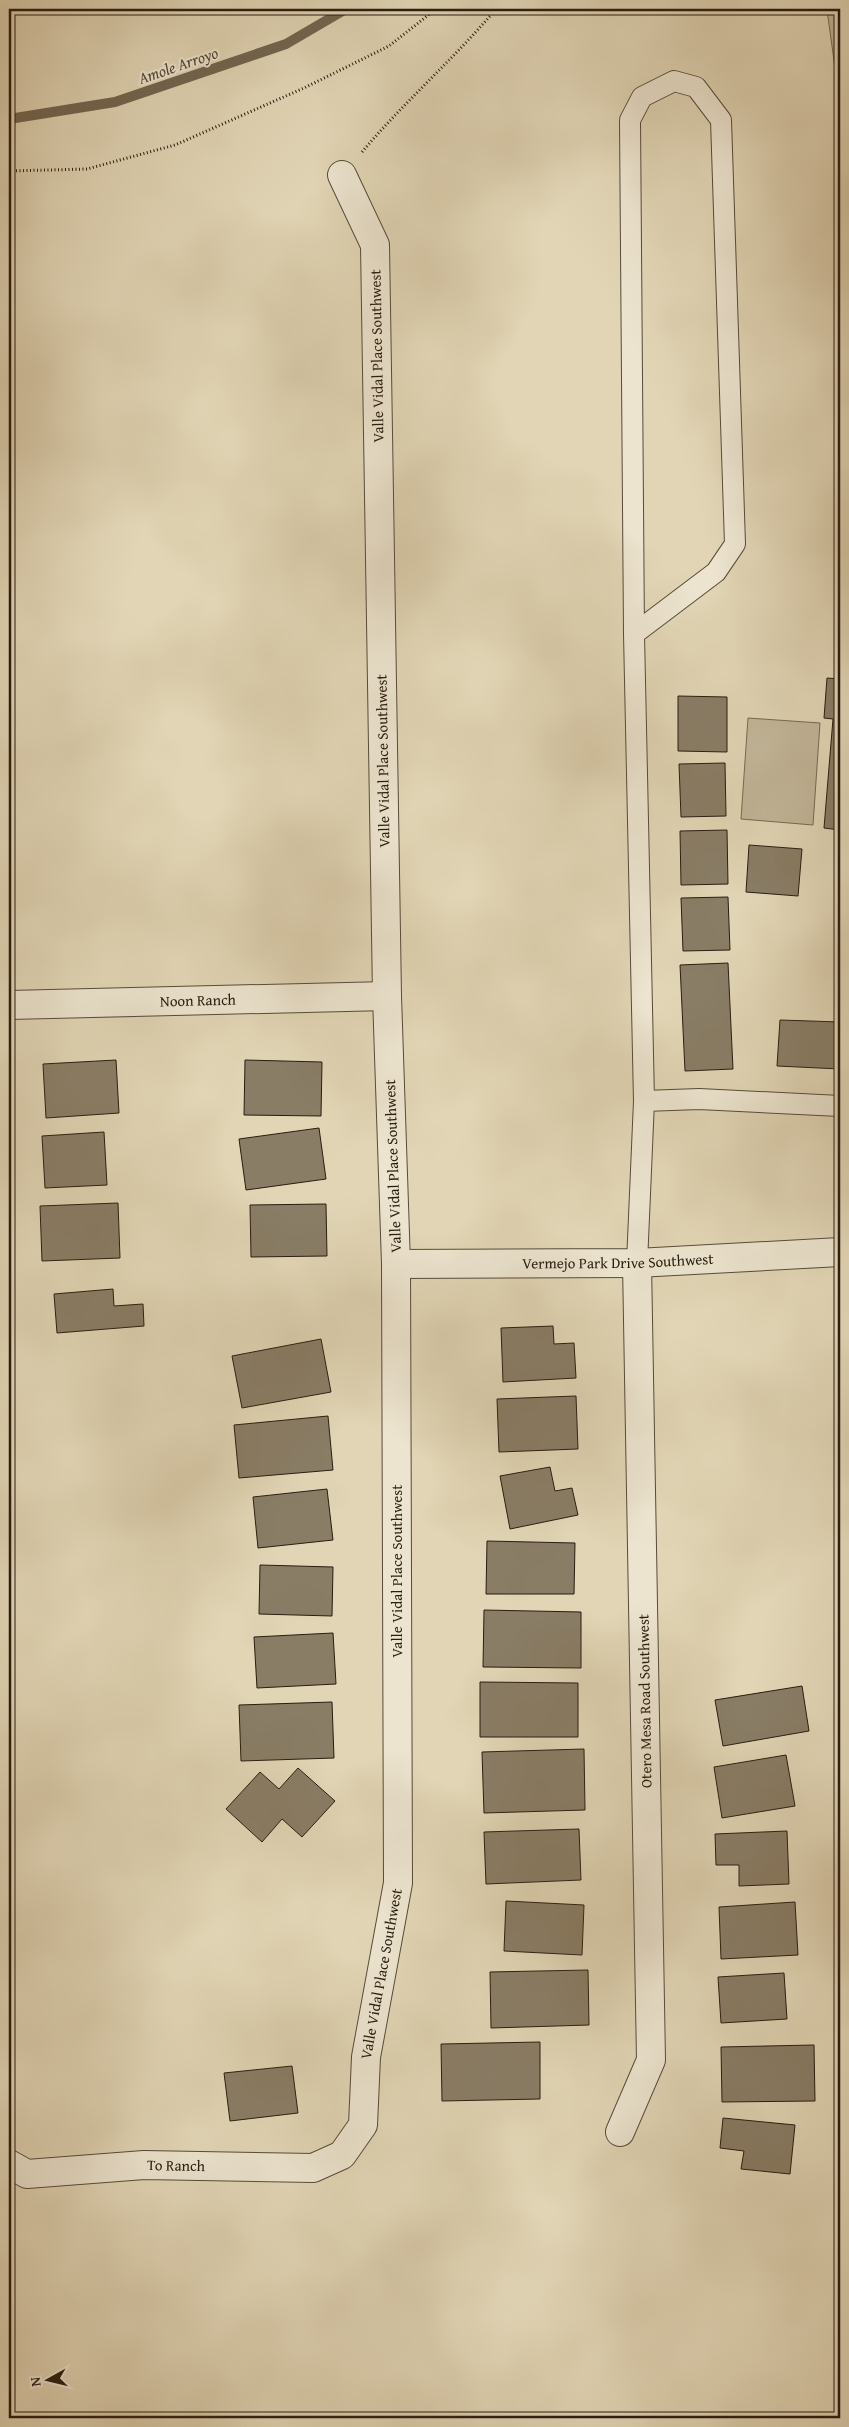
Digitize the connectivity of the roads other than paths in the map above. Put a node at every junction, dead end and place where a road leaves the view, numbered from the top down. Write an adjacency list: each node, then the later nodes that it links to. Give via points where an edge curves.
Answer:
1 (342, 175): 3 (street, Valle Vidal Place Southwest, via 375,245)
2 (634, 634): 2 (lane, via 630,120 642,96 674,81 696,86 721,120 735,544 716,572); 5 (lane)
3 (387, 996): 4 (street, Noon Ranch); 9 (street, Valle Vidal Place Southwest)
4 (9, 1005)
5 (644, 1102): 6 (lane, via 699,1099); 8 (lane)
6 (840, 1106)
7 (840, 1252): 8 (street, Vermejo Park Drive Southwest)
8 (637, 1263): 9 (street, Vermejo Park Drive Southwest); 10 (street, Otero Mesa Road Southwest, via 651,2060)
9 (396, 1264): 11 (street, Valle Vidal Place Southwest, via 398,1883 366,2057 363,2125)
10 (620, 2132)
11 (342, 2155): 12 (street, To Ranch, via 313,2168 144,2165 27,2174)
12 (9, 2164)

